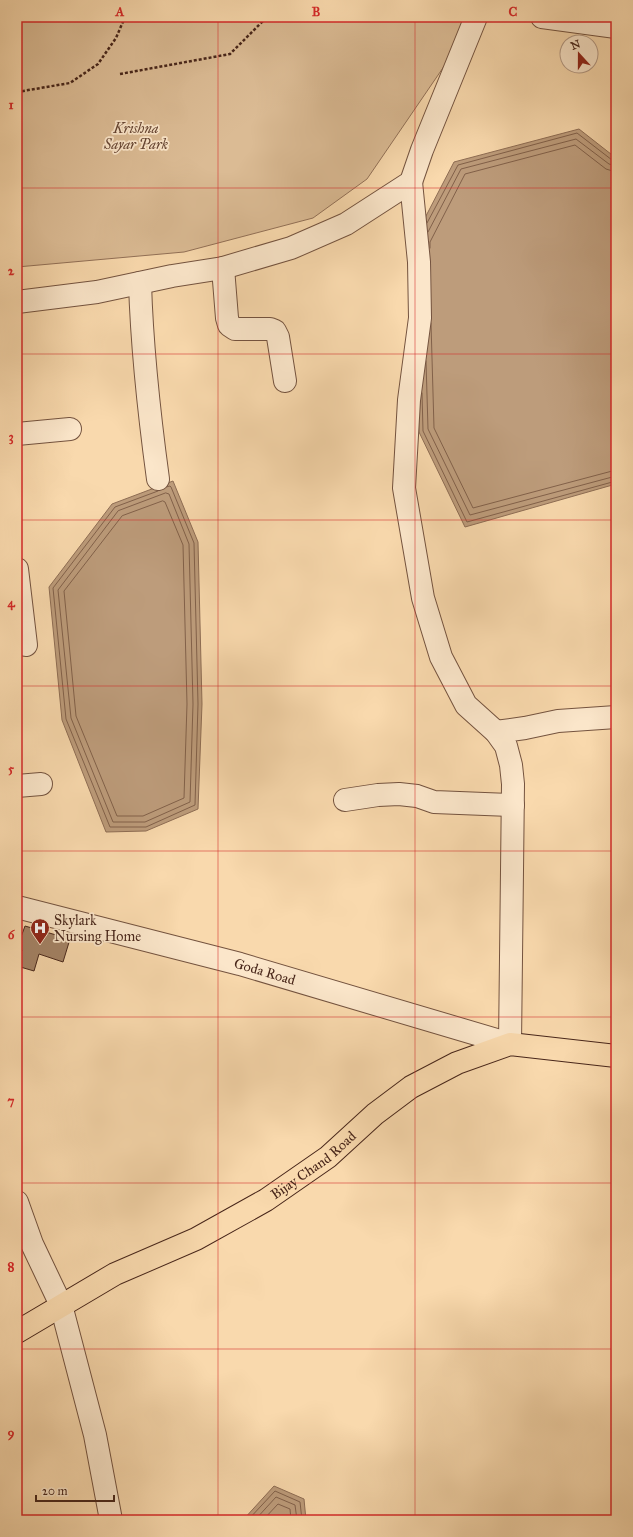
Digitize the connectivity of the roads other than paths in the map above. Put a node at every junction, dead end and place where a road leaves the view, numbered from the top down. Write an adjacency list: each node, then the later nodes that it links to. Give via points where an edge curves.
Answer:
1 (476, 17): 4 (street)
2 (542, 17): 3 (street)
3 (616, 27)
4 (411, 182): 5 (street, via 346,224 290,248); 15 (street, via 419,262 420,318 409,400 404,488 423,598 441,657 466,705)
5 (223, 268): 6 (street); 8 (street, via 229,325 235,329 275,331)
6 (140, 283): 7 (street, via 98,292); 11 (street, via 145,384)
7 (17, 302)
8 (285, 381)
9 (70, 430): 10 (street)
10 (17, 434)
11 (158, 479)
12 (17, 569): 13 (street)
13 (26, 645)
14 (616, 717): 15 (street, via 558,721)
15 (496, 732): 19 (street, via 506,746 511,765)
16 (41, 784): 17 (street)
17 (17, 786)
18 (345, 800): 19 (street, via 399,794 417,796 434,802)
19 (513, 805): 21 (street)
20 (17, 907): 21 (street, Goda Road, via 240,964)
21 (510, 1044): 22 (main road, Bijay Chand Road); 25 (main road, Bijay Chand Road, via 457,1062 411,1087 375,1114 328,1156 266,1200 196,1239 115,1274)
22 (616, 1056)
23 (17, 1202): 24 (street)
24 (24, 1245): 25 (street)
25 (61, 1305): 26 (main road, Bijay Chand Road); 27 (street, via 95,1435)
26 (17, 1332)
27 (111, 1520)

